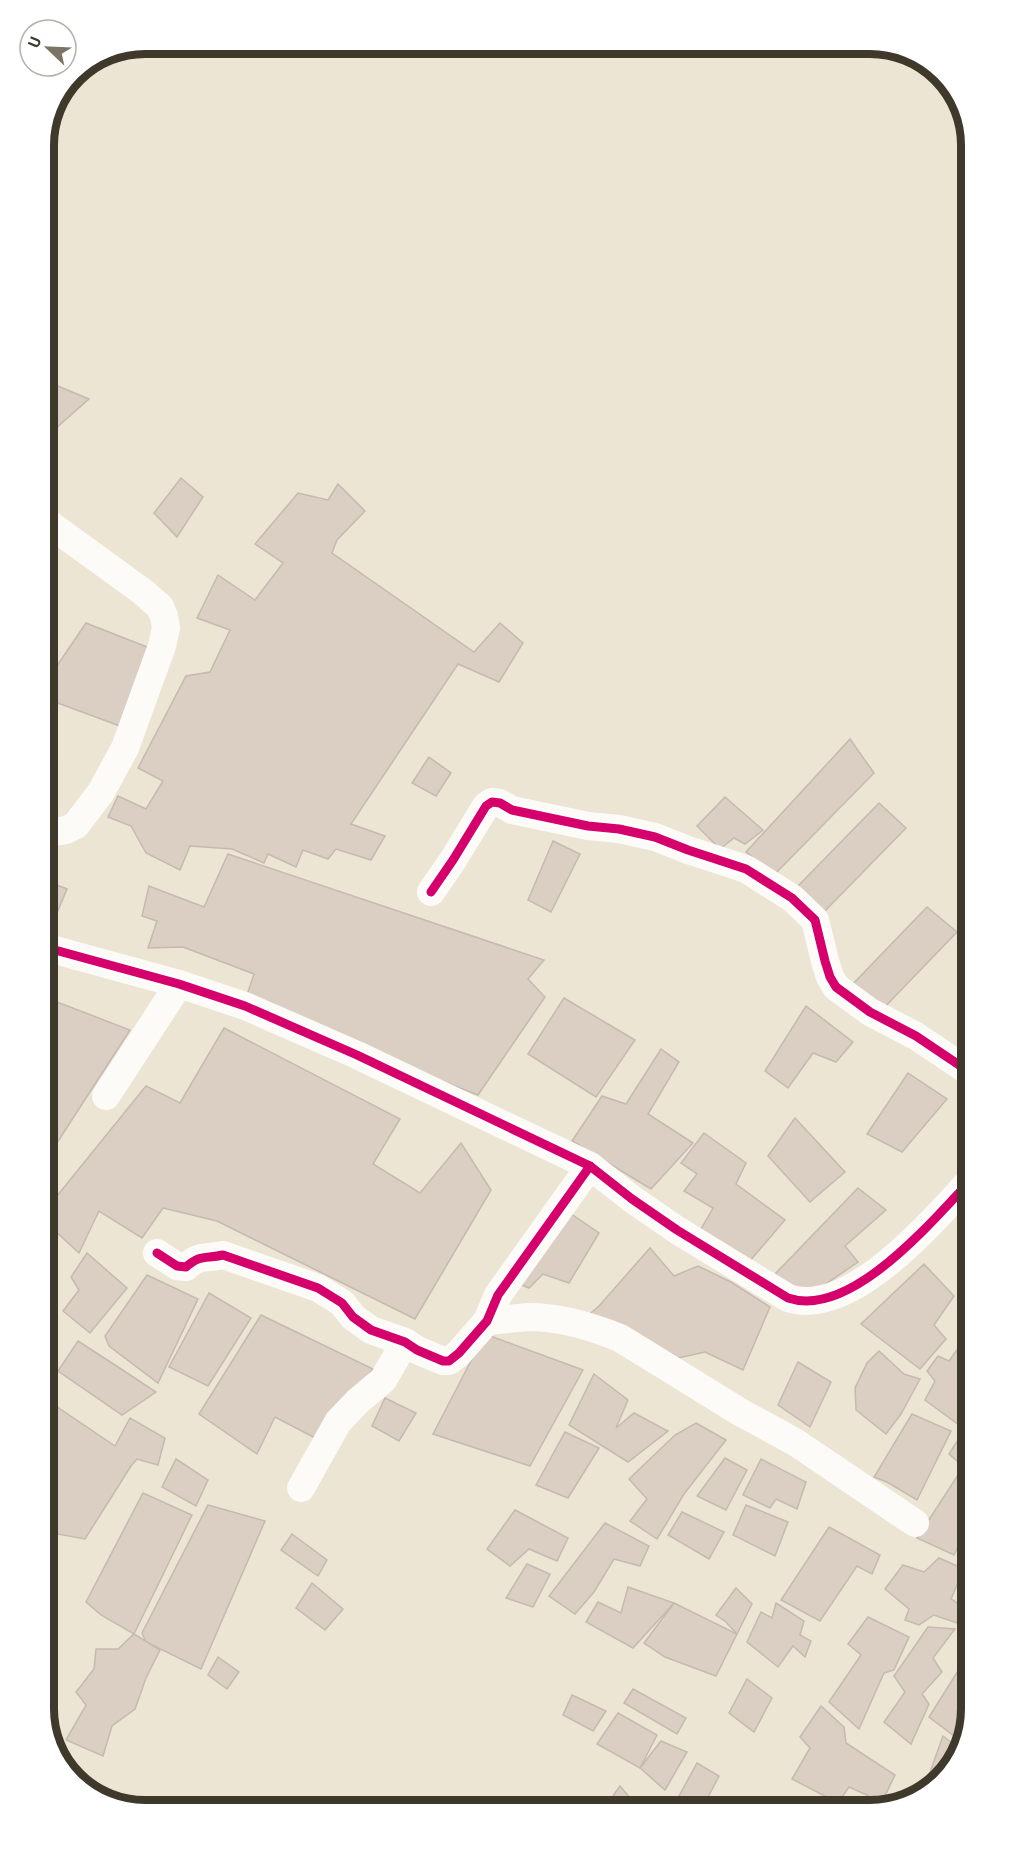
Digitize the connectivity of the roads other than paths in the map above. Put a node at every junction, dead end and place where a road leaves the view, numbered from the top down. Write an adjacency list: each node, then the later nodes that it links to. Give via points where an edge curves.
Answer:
1 (54, 527): 2 (street, via 160,607 166,628 125,748 101,792 75,825)
2 (54, 832)
3 (431, 892): 6 (street, via 492,802 588,826 655,837 746,869 792,898 815,920 836,987 870,1012)
4 (54, 950): 5 (street)
5 (179, 984): 7 (street); 8 (street, via 245,1006 357,1054)
6 (961, 1066)
7 (106, 1096)
8 (590, 1166): 9 (street, via 677,1230 799,1302 816,1301 866,1279 911,1244); 11 (street, via 498,1295)
9 (961, 1197)
10 (158, 1253): 12 (street, via 177,1266 186,1267 194,1259 223,1256 318,1288 342,1303 371,1330)
11 (487, 1321): 12 (street, via 449,1361); 14 (street, via 530,1317 600,1330 620,1338 730,1407 795,1442)
12 (405, 1342): 13 (street, via 383,1380 338,1422)
13 (301, 1488)
14 (915, 1523)

